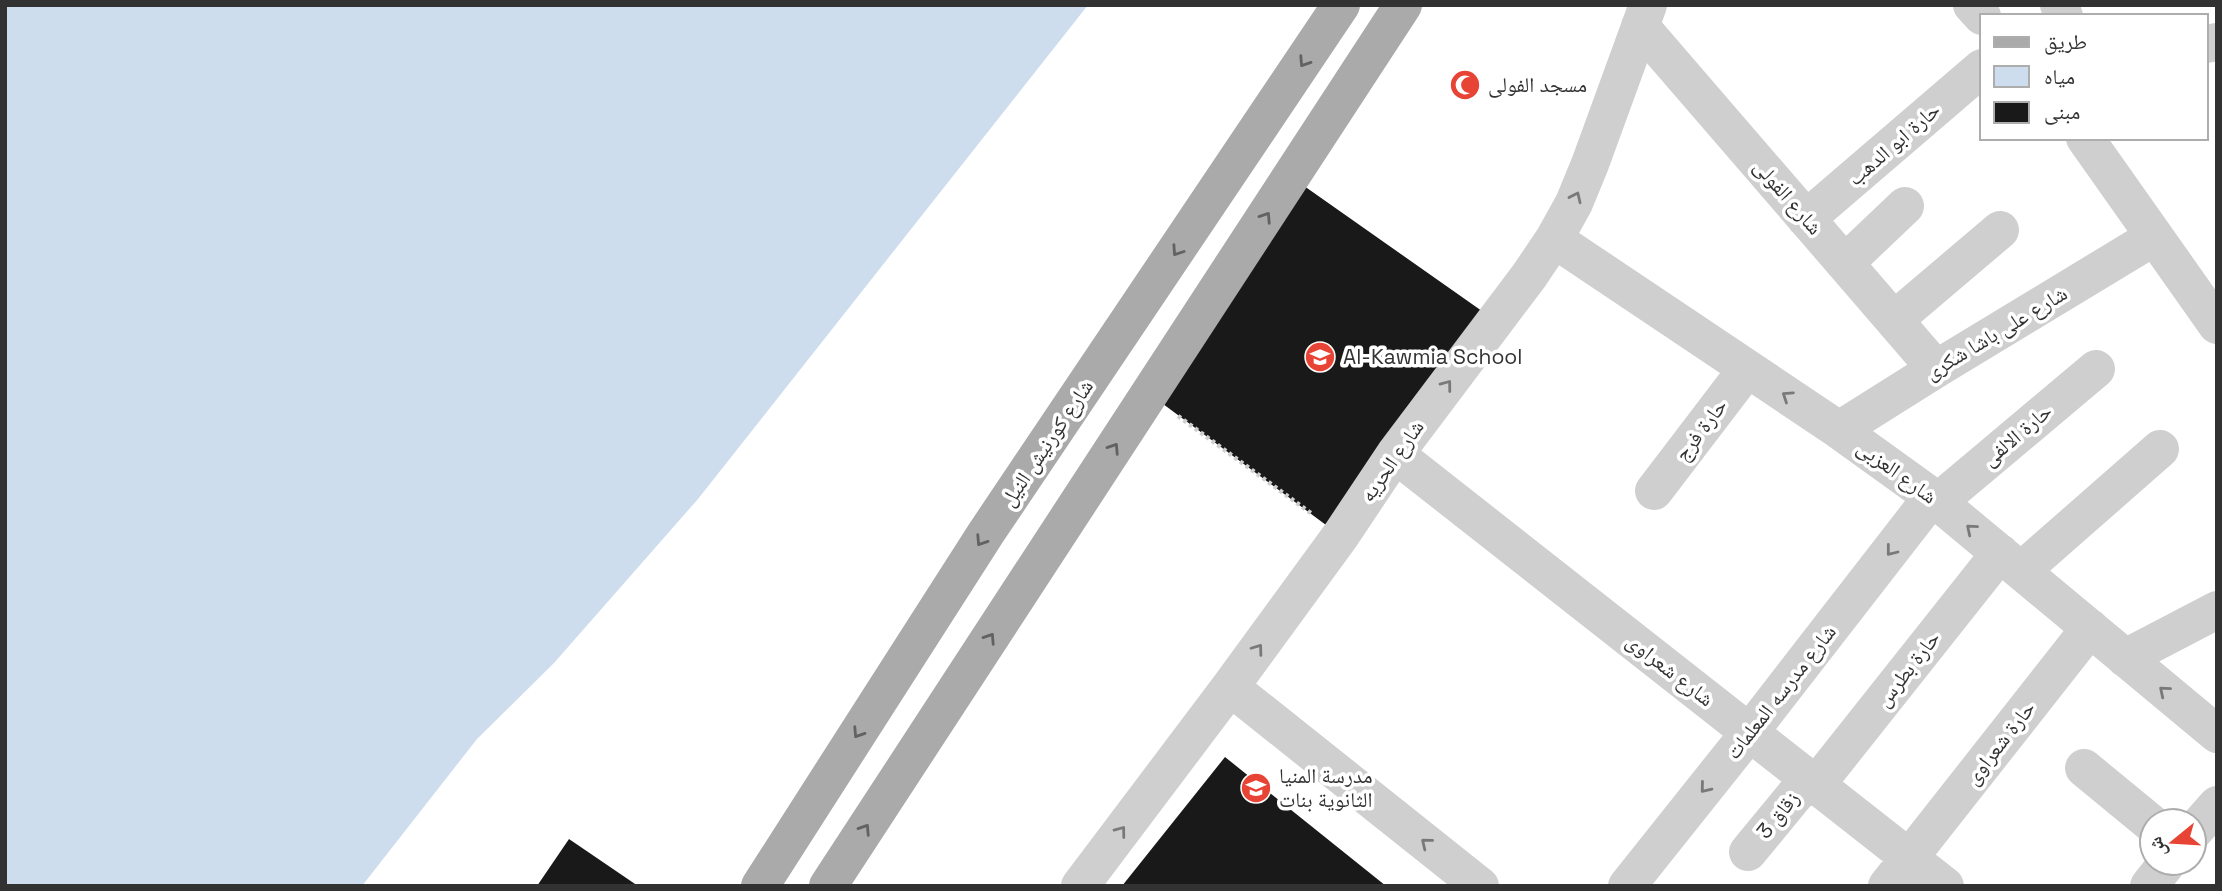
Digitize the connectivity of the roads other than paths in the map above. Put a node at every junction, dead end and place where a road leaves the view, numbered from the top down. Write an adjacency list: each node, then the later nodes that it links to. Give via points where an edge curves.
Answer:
1 (1341, 5): 35 (main road, شارع كورنيش النيل, one-way to 35, via 986,533)
2 (1403, 5): 36 (main road, one-way to 2)
3 (1644, 16): 7 (street, شارع الفولى); 10 (street, شارع الحريه, one-way to 3, via 1590,164)
4 (1980, 70): 7 (street, حارة ابو الدهب)
5 (2086, 140): 9 (street)
6 (1905, 206): 11 (street)
7 (1806, 219): 11 (street, شارع الفولى)
8 (2000, 230): 13 (street)
9 (2154, 237): 12 (street); 16 (street, شارع على باشا شكرى)
10 (1554, 239): 15 (street, شارع العزبى); 20 (street, شارع الحريه, one-way to 10)
11 (1845, 263): 13 (street, شارع الفولى)
12 (2203, 282): 14 (street)
13 (1894, 320): 16 (street, شارع الفولى)
14 (2217, 325)
15 (1747, 369): 18 (street, شارع العزبى, one-way to 15); 21 (street, حارة فرج)
16 (1936, 369): 18 (street, شارع على باشا شكرى)
17 (2096, 369): 22 (street, حارة الالفى)
18 (1839, 430): 22 (street, شارع العزبى)
19 (2160, 449): 23 (street, حارة بطرس)
20 (1395, 454): 27 (street, شارع الحريه, one-way to 20); 28 (street, شارع شعراوى)
21 (1654, 491)
22 (1936, 499): 23 (street, شارع العزبى, one-way to 22); 28 (street, شارع مدرسه المعلمات, one-way to 28)
23 (2010, 562): 25 (street, شارع العزبى); 31 (street, حارة بطرس)
24 (2217, 610): 26 (street)
25 (2090, 628): 26 (street, شارع العزبى); 34 (street, حارة شعراوى)
26 (2125, 658): 29 (street, شارع العزبى, one-way to 26)
27 (1230, 687): 37 (street, شارع الحريه, one-way to 27); 38 (street, one-way to 27)
28 (1749, 733): 31 (street, شارع شعراوى); 39 (street, شارع مدرسه المعلمات, one-way to 39)
29 (2217, 734)
30 (2084, 768): 32 (street)
31 (1812, 782): 33 (street, زقاق 3); 34 (street, شارع شعراوى)
32 (2138, 812)
33 (1748, 852)
34 (1898, 872): 40 (street, شارع شعراوى)
35 (760, 886)
36 (828, 886)
37 (1080, 886)
38 (1480, 886)
39 (1627, 886)
40 (1945, 886)

